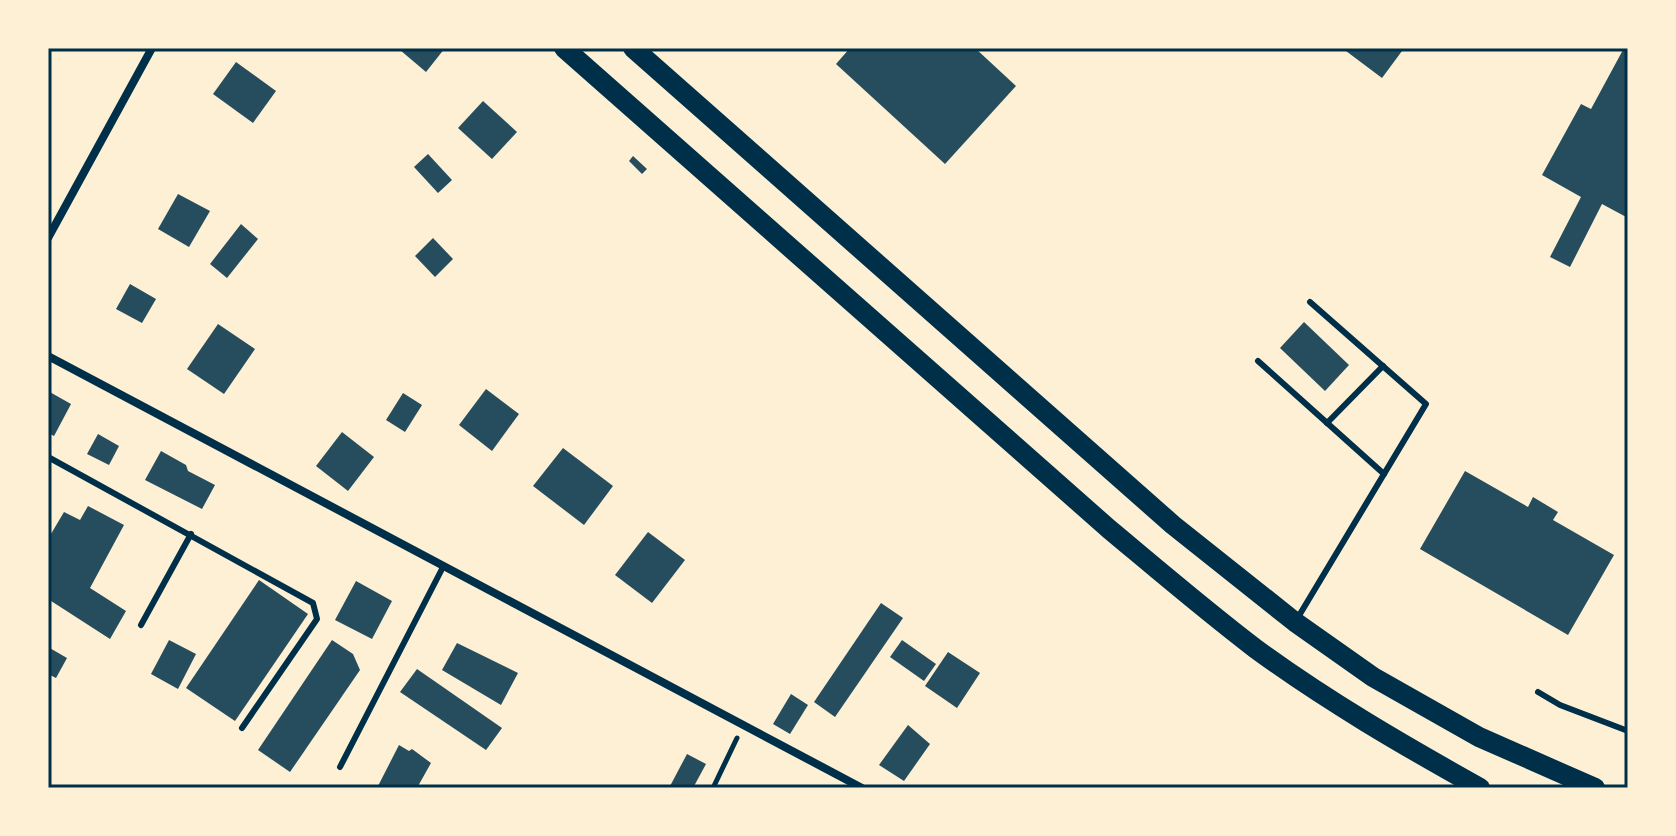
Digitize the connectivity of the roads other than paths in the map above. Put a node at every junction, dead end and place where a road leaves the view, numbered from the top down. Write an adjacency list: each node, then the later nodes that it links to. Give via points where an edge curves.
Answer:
1 (152, 48): 4 (street)
2 (564, 48): 21 (main road, via 1184,592 1333,702)
3 (633, 48): 14 (main road, via 1162,514)
4 (48, 238)
5 (1310, 302): 8 (lane)
6 (48, 356): 13 (street)
7 (1258, 361): 9 (lane)
8 (1383, 366): 9 (lane); 11 (lane, via 1426,404)
9 (1327, 423): 11 (lane)
10 (48, 457): 12 (lane)
11 (1384, 474): 14 (lane)
12 (191, 534): 15 (lane); 17 (lane, via 313,603 317,619)
13 (443, 567): 19 (lane); 20 (street)
14 (1295, 622): 22 (main road, via 1373,677 1479,737)
15 (141, 625)
16 (1538, 692): 18 (lane)
17 (242, 728)
18 (1628, 731)
19 (340, 767)
20 (862, 788)
21 (1480, 788)
22 (1595, 788)

